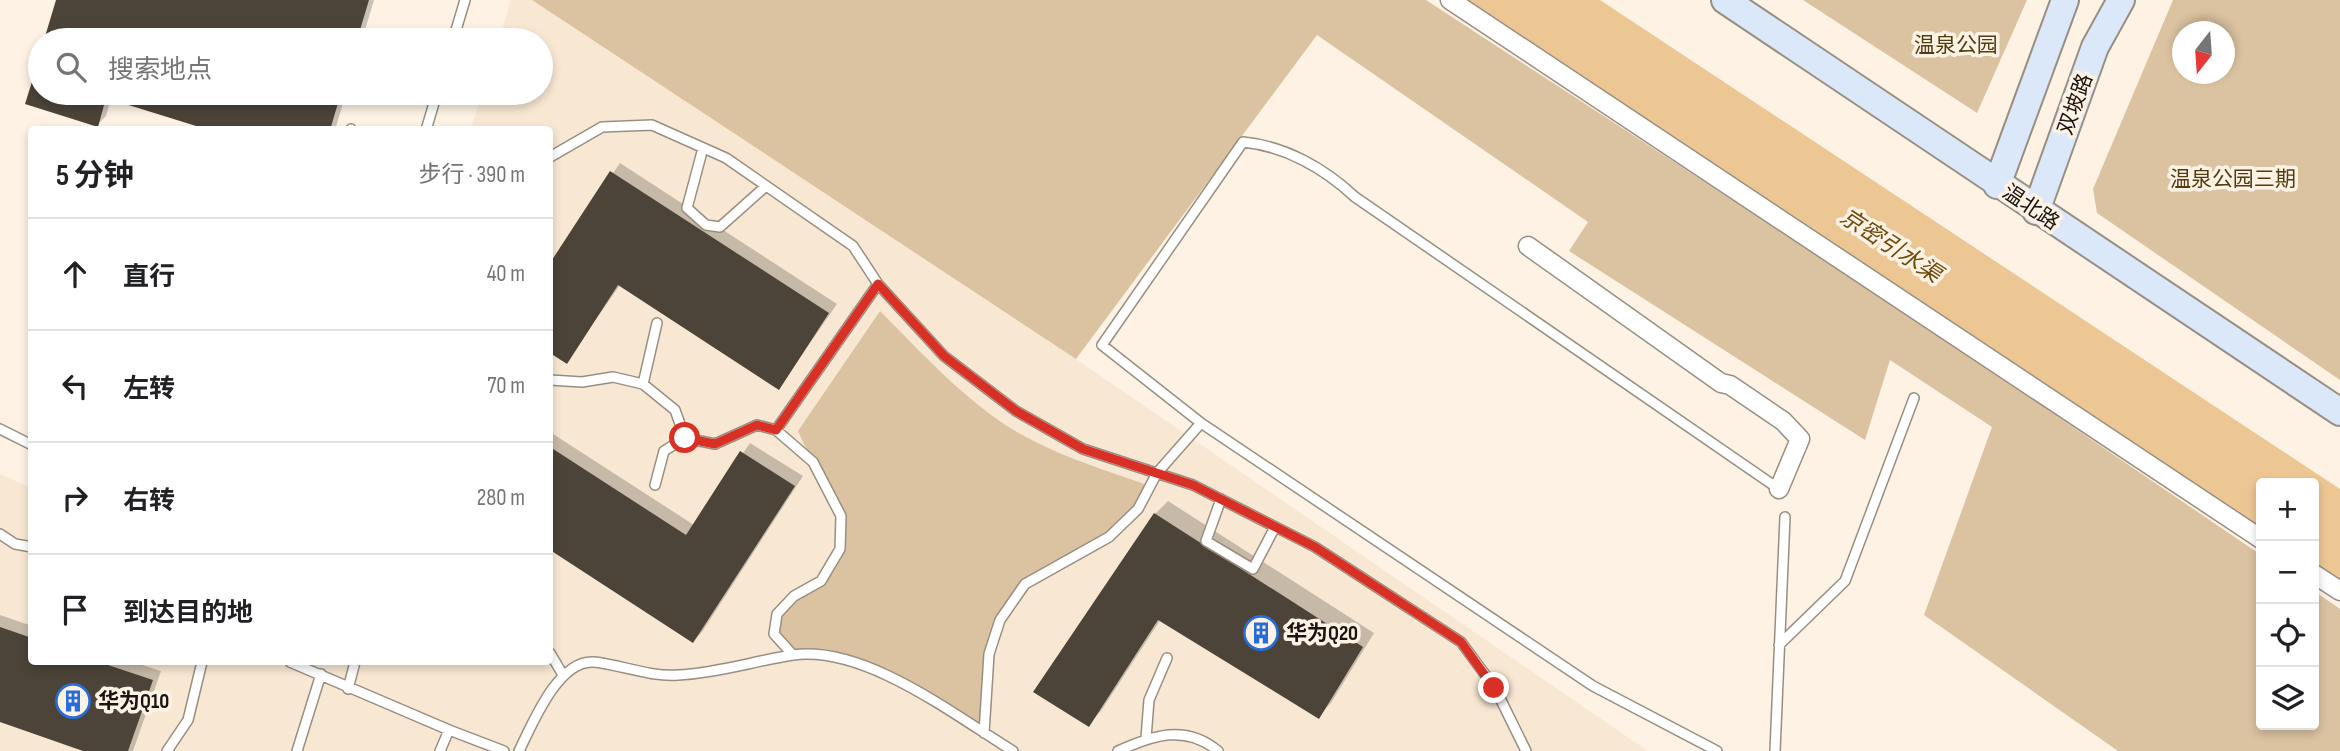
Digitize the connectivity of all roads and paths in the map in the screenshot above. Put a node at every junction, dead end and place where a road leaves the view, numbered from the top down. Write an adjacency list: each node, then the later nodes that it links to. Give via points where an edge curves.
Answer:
1 (465, 0): 6 (lane)
2 (1450, 0): 33 (street)
3 (1725, 0): 11 (main road, 温北路)
4 (2066, 0): 11 (main road)
5 (2121, 0): 13 (main road, 双坡路, via 2095,47)
6 (457, 28)
7 (433, 105): 8 (lane)
8 (427, 126)
9 (703, 148): 10 (lane, via 652,125 601,127); 12 (lane); 12 (lane, via 687,208 706,225 720,227)
10 (553, 155)
11 (1997, 184): 13 (main road, 温北路)
12 (765, 186): 15 (lane, via 853,246)
13 (2036, 211): 20 (main road, 温北路)
14 (1528, 246): 28 (street, via 1721,383 1783,421 1800,439)
15 (878, 284): 23 (lane); 26 (lane, via 944,356 1016,411 1083,449)
16 (657, 323): 18 (lane)
17 (553, 380): 18 (lane, via 613,377)
18 (643, 384): 24 (lane, via 675,410)
19 (1914, 398): 37 (lane, via 1845,581)
20 (2340, 412)
21 (1201, 423): 26 (lane); 28 (lane, via 1102,345 1243,142 1268,145 1341,183); 59 (lane, via 1593,686)
22 (0, 429): 25 (lane)
23 (776, 430): 24 (lane, via 757,425 715,444); 38 (lane, via 813,462 841,516 839,549 821,582 776,614 774,634)
24 (685, 438): 27 (lane, via 664,451)
25 (28, 443)
26 (1157, 473): 29 (lane); 48 (lane, via 1138,509 1109,537 1025,584 1000,620 989,654)
27 (655, 485)
28 (1779, 489)
29 (1222, 499): 31 (lane); 31 (lane, via 1206,541 1253,569)
30 (1784, 517): 37 (lane)
31 (1275, 527): 58 (lane, via 1315,547 1461,642 1494,688)
32 (0, 534): 34 (lane)
33 (2256, 536)
34 (28, 546)
35 (2319, 577): 36 (street)
36 (2340, 591)
37 (1779, 645): 60 (lane)
38 (793, 655): 45 (lane, via 713,673 665,676 591,662); 48 (lane, via 818,655 882,671)
39 (553, 658): 45 (lane)
40 (1167, 658): 49 (lane, via 1149,700)
41 (201, 665): 50 (lane, via 188,720)
42 (298, 665): 44 (lane)
43 (354, 665): 46 (lane)
44 (321, 674): 46 (lane); 51 (lane)
45 (564, 675): 54 (lane, via 546,696)
46 (348, 689): 47 (lane)
47 (449, 730): 52 (lane); 53 (lane)
48 (984, 733): 55 (lane)
49 (1146, 738): 56 (lane); 57 (lane, via 1180,732)
50 (167, 751)
51 (298, 751)
52 (440, 751)
53 (504, 751)
54 (519, 751)
55 (1013, 751)
56 (1118, 751)
57 (1219, 751)
58 (1526, 751)
59 (1717, 751)
60 (1775, 751)

